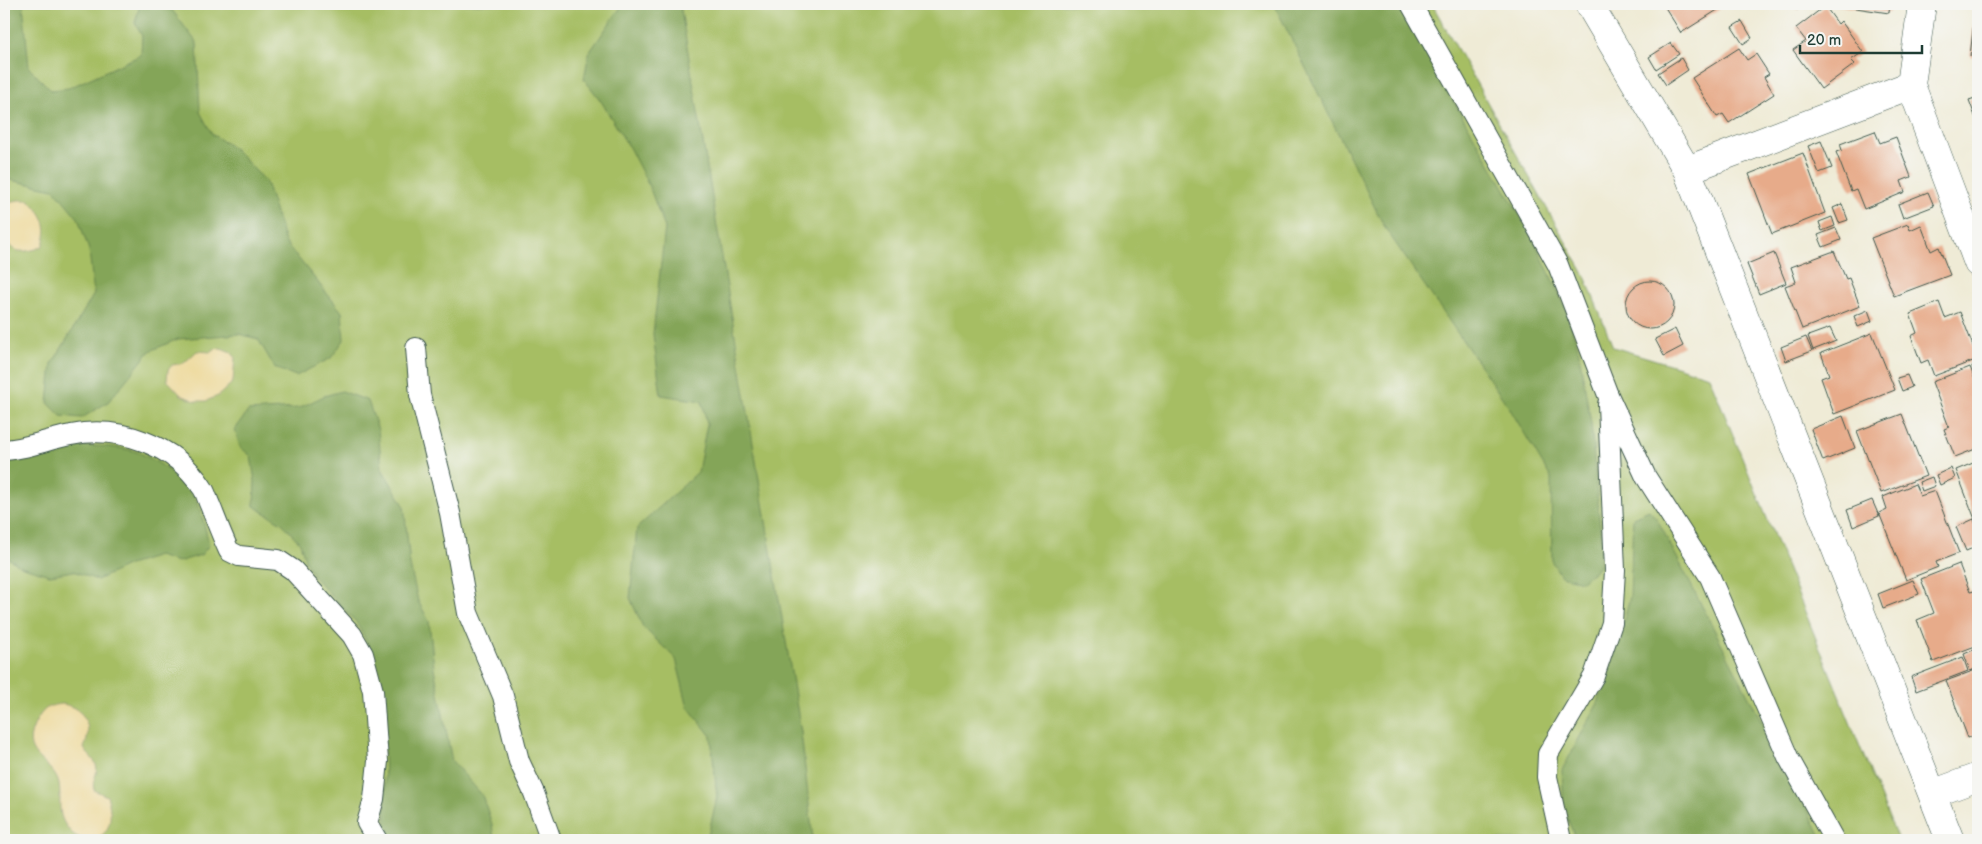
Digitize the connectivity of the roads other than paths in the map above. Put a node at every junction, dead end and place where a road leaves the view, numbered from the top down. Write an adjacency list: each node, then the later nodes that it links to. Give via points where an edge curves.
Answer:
1 (1411, 4): 8 (lane, via 1558,265)
2 (1590, 4): 5 (street)
3 (1922, 4): 4 (street)
4 (1910, 85): 5 (street); 6 (street)
5 (1687, 170): 11 (street)
6 (1978, 263)
7 (416, 348): 13 (lane, via 420,395 450,513 468,612 503,696 519,761)
8 (1608, 395): 14 (lane, via 1615,570 1612,623 1594,676 1548,754 1547,777); 15 (lane, via 1646,477 1710,577 1788,757)
9 (4, 450): 12 (lane, via 72,434 102,433 157,446 178,460 203,487 229,550 239,556 278,560 293,570 352,636 363,654 374,691 378,761 374,799 367,823)
10 (1978, 777): 11 (street)
11 (1932, 794): 16 (street)
12 (377, 840)
13 (551, 840)
14 (1561, 840)
15 (1834, 840)
16 (1950, 840)

